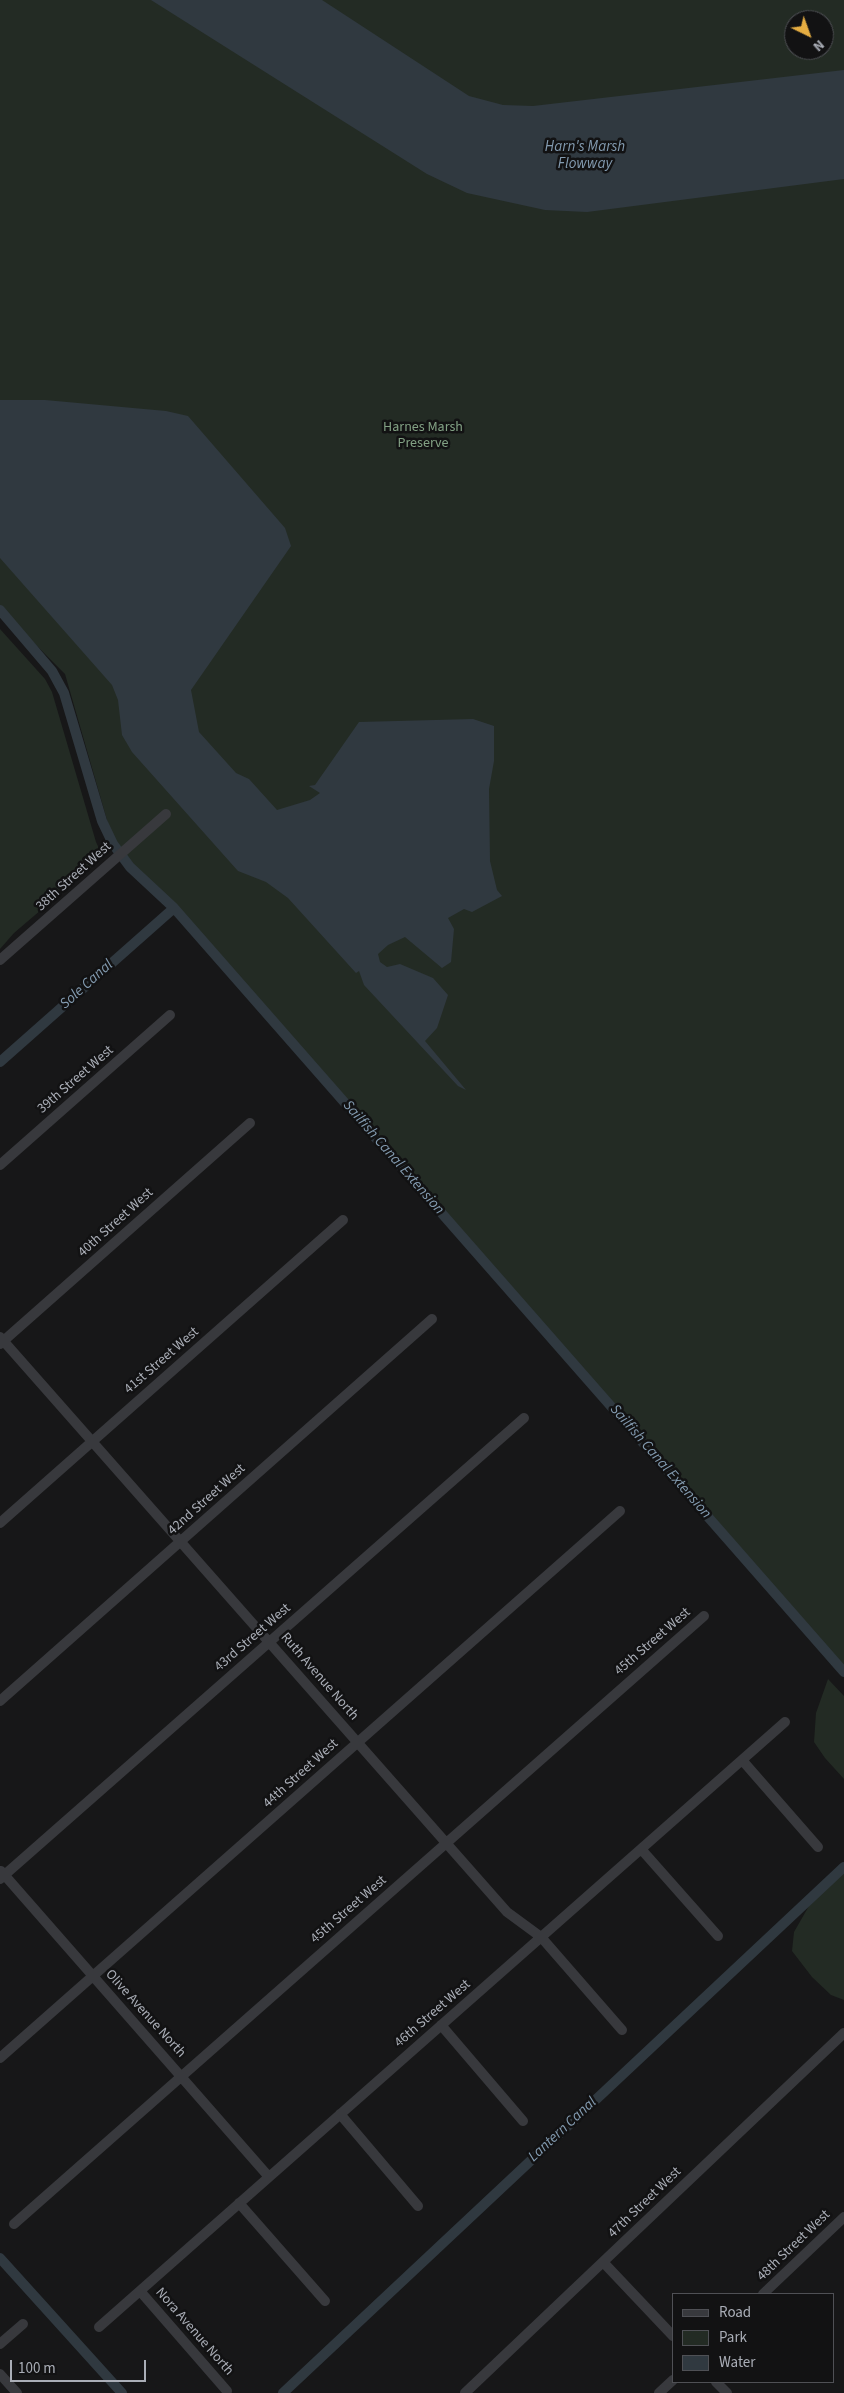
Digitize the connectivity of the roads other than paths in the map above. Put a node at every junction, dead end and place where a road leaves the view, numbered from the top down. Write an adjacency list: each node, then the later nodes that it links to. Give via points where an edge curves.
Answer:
1 (166, 814): 2 (street, 38th Street West)
2 (0, 960)
3 (170, 1015): 5 (street, 39th Street West)
4 (250, 1123): 8 (street, 40th Street West)
5 (0, 1165)
6 (343, 1220): 10 (street, 41st Street West)
7 (432, 1319): 13 (street, 42nd Street West)
8 (1, 1341): 10 (street, Ruth Avenue North)
9 (524, 1418): 15 (street, 43rd Street West)
10 (92, 1441): 12 (street, 41st Street West); 13 (street, Ruth Avenue North)
11 (620, 1510): 18 (street, 44th Street West)
12 (0, 1523)
13 (181, 1541): 15 (street, Ruth Avenue North); 16 (street, 42nd Street West)
14 (704, 1616): 20 (street, 45th Street West)
15 (270, 1641): 18 (street, Ruth Avenue North); 23 (street, 43rd Street West)
16 (0, 1701)
17 (785, 1722): 19 (street, 46th Street West)
18 (358, 1742): 20 (street, Ruth Avenue North); 26 (street, 44th Street West)
19 (742, 1760): 21 (street); 22 (street, 46th Street West)
20 (447, 1842): 25 (street, Ruth Avenue North, via 507,1912); 31 (street, 45th Street West)
21 (818, 1847)
22 (640, 1849): 24 (street); 25 (street, 46th Street West)
23 (1, 1875): 26 (street, Olive Avenue North)
24 (718, 1936)
25 (541, 1937): 27 (street, 46th Street West); 28 (street, Ruth Avenue North)
26 (93, 1976): 30 (street, 44th Street West); 31 (street, Olive Avenue North)
27 (440, 2026): 32 (street, 46th Street West); 33 (street)
28 (622, 2030)
29 (844, 2033): 39 (street, 47th Street West)
30 (0, 2058)
31 (182, 2076): 34 (street, Olive Avenue North); 38 (street, 45th Street West)
32 (340, 2114): 34 (street, 46th Street West); 36 (street)
33 (523, 2121)
34 (269, 2177): 35 (street, 46th Street West)
35 (239, 2203): 40 (street, 46th Street West); 42 (street)
36 (418, 2206)
37 (844, 2217): 41 (street, 48th Street West)
38 (14, 2224)
39 (603, 2262): 45 (street); 52 (street, 47th Street West)
40 (140, 2291): 44 (street, 46th Street West); 50 (street, Nora Avenue North)
41 (764, 2293)
42 (325, 2301)
43 (23, 2324): 46 (street)
44 (99, 2327)
45 (672, 2335)
46 (0, 2344)
47 (0, 2374): 51 (street)
48 (672, 2381): 53 (street)
49 (717, 2383): 54 (street)
50 (227, 2391)
51 (17, 2393)
52 (464, 2393)
53 (659, 2393)
54 (727, 2393)

